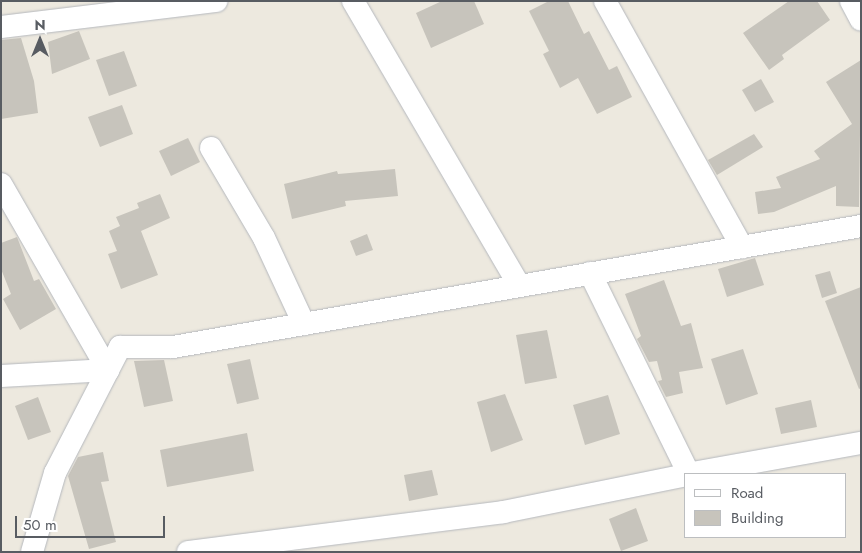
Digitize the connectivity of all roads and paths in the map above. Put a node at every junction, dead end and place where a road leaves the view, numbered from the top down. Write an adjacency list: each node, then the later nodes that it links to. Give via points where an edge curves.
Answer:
1 (216, 1): 5 (street)
2 (352, 1): 13 (street)
3 (605, 1): 11 (street)
4 (851, 1): 6 (street)
5 (107, 8): 7 (street)
6 (861, 20)
7 (1, 27)
8 (211, 148): 14 (street, via 264,238)
9 (1, 184): 15 (street)
10 (861, 226): 11 (street)
11 (742, 247): 12 (street)
12 (590, 273): 13 (street); 18 (street)
13 (519, 286): 14 (street)
14 (304, 324): 15 (street, via 173,347 120,347)
15 (108, 370): 16 (street); 21 (street, via 55,473)
16 (1, 376)
17 (861, 443): 19 (street)
18 (688, 473)
19 (694, 473)
20 (684, 475): 22 (street, via 503,512)
21 (32, 552)
22 (188, 552)

